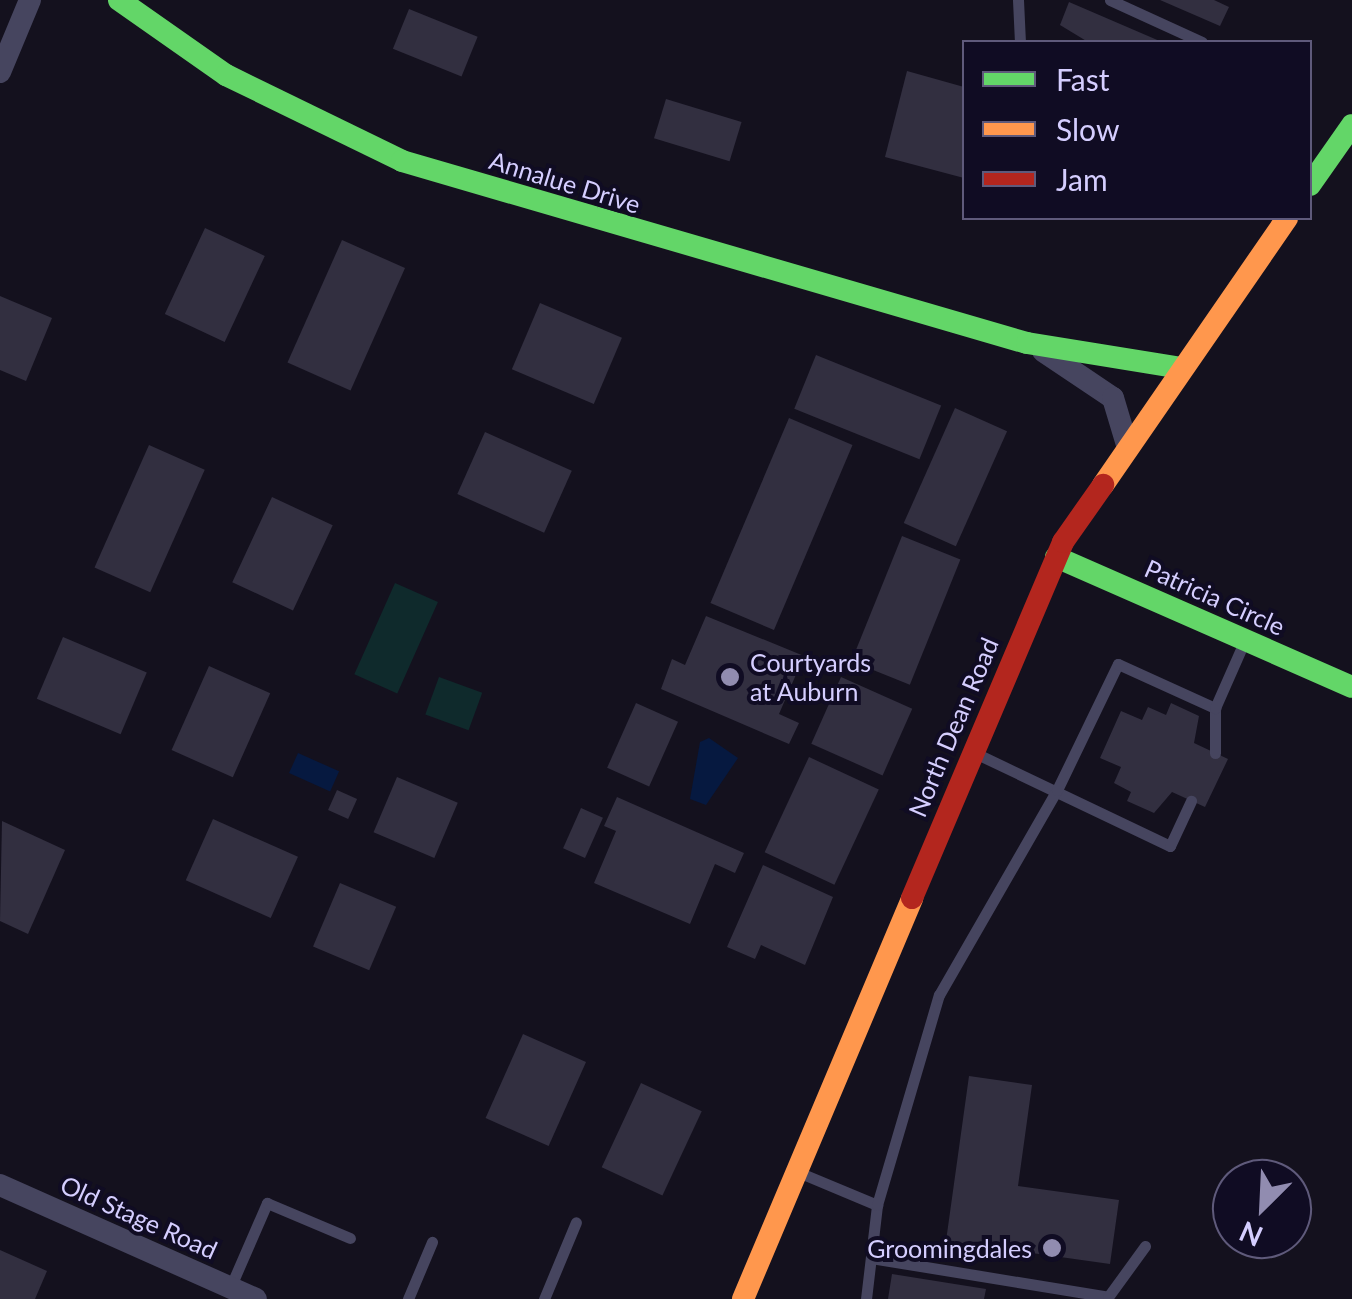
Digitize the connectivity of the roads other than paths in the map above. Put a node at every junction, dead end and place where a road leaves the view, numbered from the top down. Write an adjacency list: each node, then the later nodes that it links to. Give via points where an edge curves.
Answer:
1 (30, 0): 7 (street)
2 (119, 0): 11 (street, Annalue Drive, via 226,75 402,161)
3 (1018, 0): 5 (lane)
4 (1110, 0): 6 (lane)
5 (1020, 40)
6 (1198, 40)
7 (0, 72)
8 (1352, 124): 9 (street)
9 (1312, 182)
10 (1286, 220): 12 (street, North Dean Road)
11 (1027, 343): 12 (street, Annalue Drive); 13 (street, Annalue Drive, via 1094,378 1113,398)
12 (1182, 368): 13 (street, North Dean Road)
13 (1128, 448): 14 (street, North Dean Road)
14 (1056, 557): 15 (street, Patricia Circle); 18 (street, North Dean Road)
15 (1245, 640): 16 (street, Patricia Circle); 17 (lane)
16 (1352, 687)
17 (1215, 708): 19 (lane); 20 (lane, via 1118,664)
18 (972, 752): 20 (lane); 22 (street, North Dean Road)
19 (1214, 753)
20 (1057, 790): 21 (lane, via 1170,846); 24 (lane, via 939,994)
21 (1192, 801)
22 (796, 1171): 24 (lane); 34 (street, North Dean Road)
23 (0, 1184): 30 (street, Old Stage Road)
24 (877, 1204): 29 (lane)
25 (576, 1222): 33 (lane)
26 (350, 1238): 30 (lane, via 267,1203)
27 (432, 1242): 32 (lane)
28 (1145, 1246): 29 (lane, via 1108,1296)
29 (871, 1258): 35 (lane)
30 (230, 1288): 31 (street, Old Stage Road)
31 (256, 1299)
32 (408, 1299)
33 (544, 1299)
34 (743, 1299)
35 (866, 1299)

